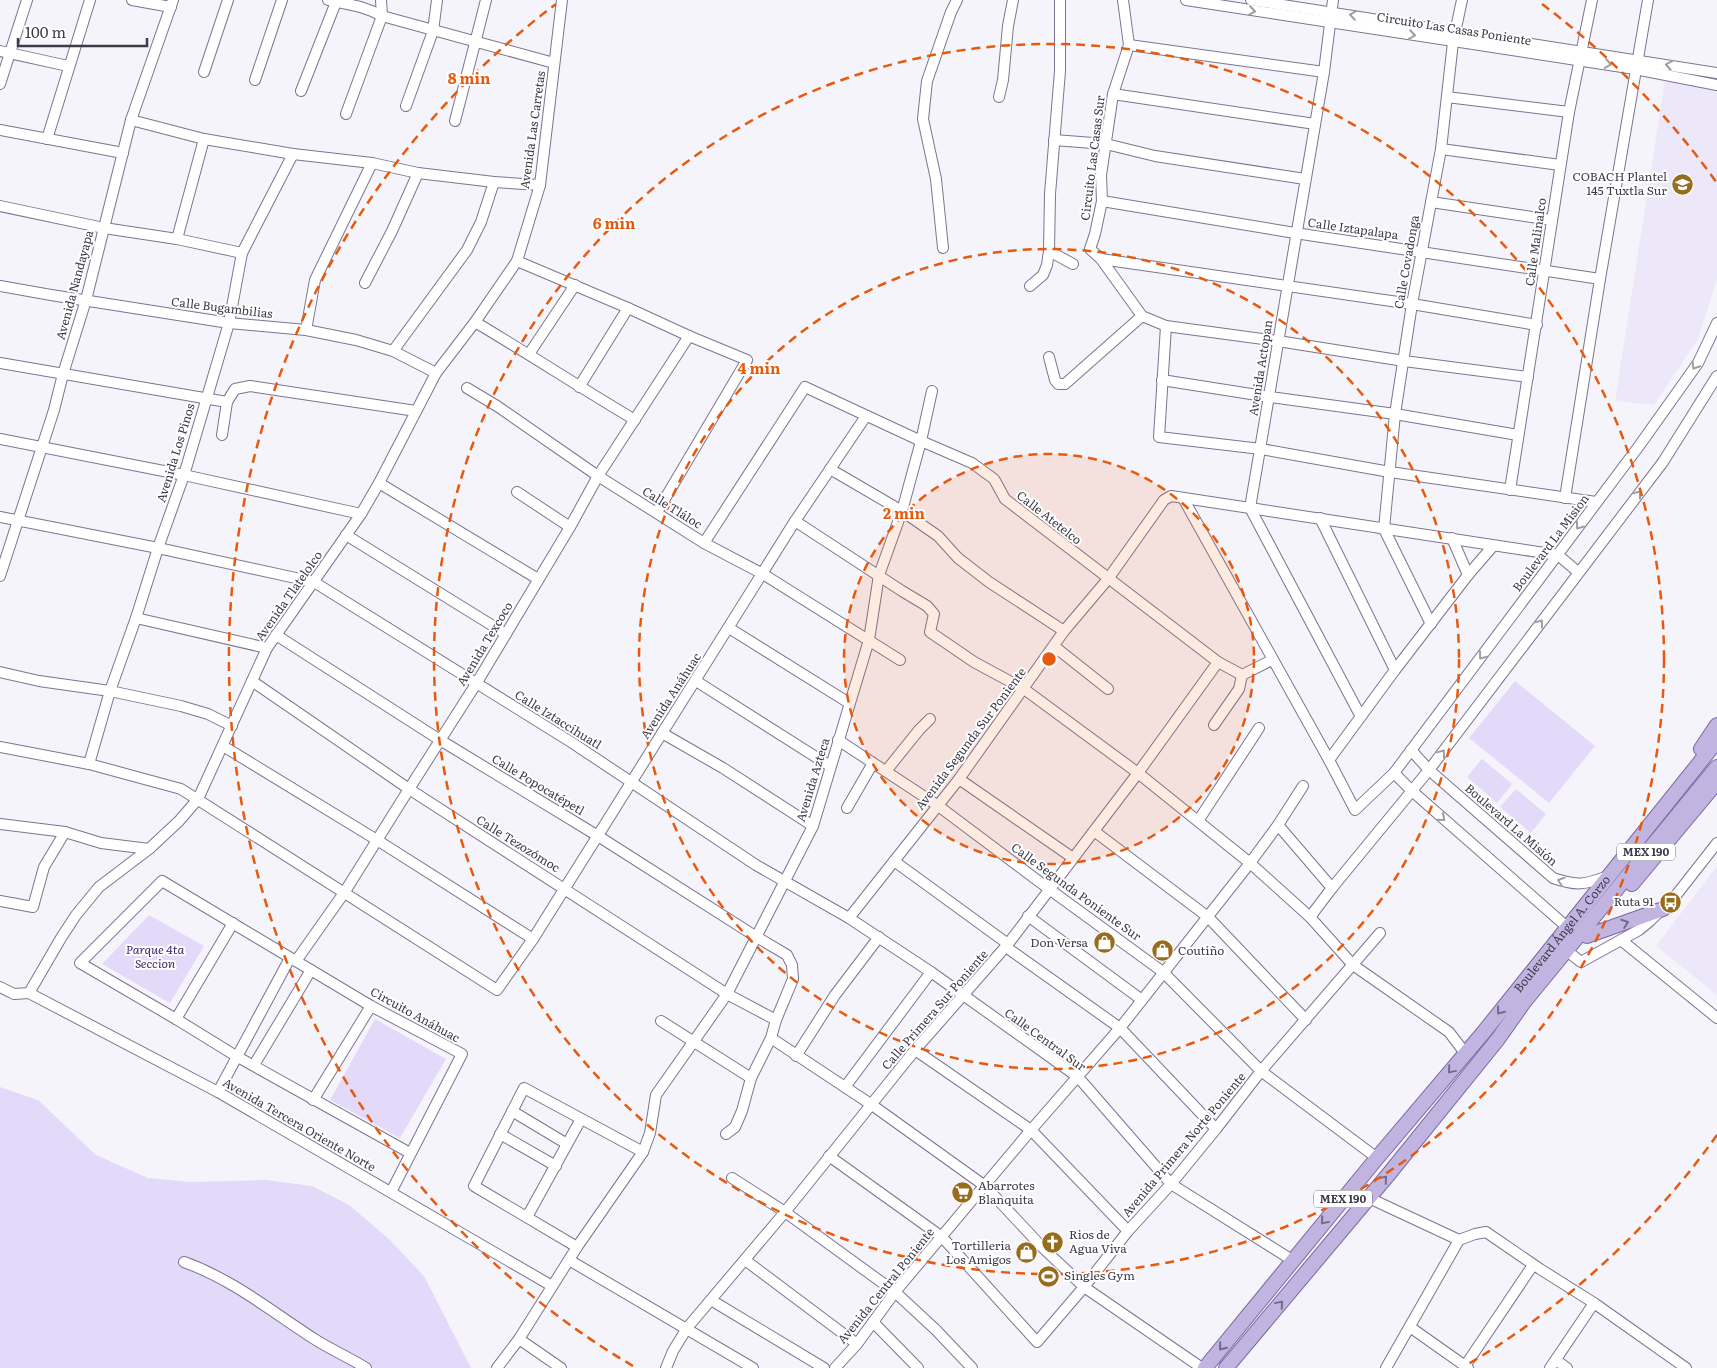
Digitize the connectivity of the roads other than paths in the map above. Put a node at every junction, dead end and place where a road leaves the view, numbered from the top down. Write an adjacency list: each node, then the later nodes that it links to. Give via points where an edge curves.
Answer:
1 (27, 0): 30 (street)
2 (90, 0): 34 (street)
3 (132, 0): 22 (street)
4 (228, 0): 35 (street)
5 (282, 0): 38 (street)
6 (381, 0): 24 (street)
7 (437, 0): 26 (street)
8 (486, 0): 28 (street)
9 (562, 0): 32 (street, Avenida Las Carretas)
10 (957, 0): 72 (street, via 927,81 923,119 936,180)
11 (1013, 0): 43 (street)
12 (1060, 0): 54 (street, via 1060,71)
13 (1123, 0): 29 (street, Circuito Las Casas Sur)
14 (1186, 0): 21 (street, Circuito Las Casas Poniente)
15 (1251, 0): 23 (street, Circuito Las Casas Poniente)
16 (1333, 0): 25 (street, Avenida Actopan)
17 (1462, 0): 27 (street, Calle Covadonga)
18 (1592, 0): 31 (street, Calle Malinalco)
19 (1648, 0): 33 (street)
20 (332, 1): 24 (street, via 358,5); 41 (street)
21 (1225, 3): 23 (street, Circuito Las Casas Poniente, one-way to 23)
22 (172, 4): 48 (street, Avenida Nandayapa)
23 (1280, 6): 25 (street, Circuito Las Casas Poniente)
24 (382, 16): 26 (street); 47 (street)
25 (1331, 17): 27 (street, Circuito Las Casas Poniente); 36 (street, Avenida Actopan)
26 (433, 31): 28 (street); 45 (street)
27 (1454, 37): 31 (street, Circuito Las Casas Poniente); 44 (street, Calle Covadonga)
28 (477, 41): 32 (street); 49 (street)
29 (1129, 45): 36 (street); 42 (street, Circuito Las Casas Sur)
30 (5, 52): 34 (street); 39 (street)
31 (1581, 56): 33 (street, Circuito Las Casas Poniente); 46 (street, Calle Malinalco)
32 (554, 63): 64 (street, Avenida Las Carretas)
33 (1636, 64): 37 (street, Circuito Las Casas Poniente, one-way to 33); 40 (street, Circuito Las Casas Poniente); 80 (street)
34 (68, 66): 52 (street)
35 (204, 72)
36 (1324, 72): 50 (street, Avenida Actopan)
37 (1717, 73)
38 (255, 80)
39 (0, 84)
40 (1717, 85)
41 (301, 91)
42 (1113, 94): 50 (street); 55 (street, Circuito Las Casas Sur)
43 (999, 97)
44 (1447, 97): 46 (street); 56 (street, Calle Covadonga)
45 (406, 106)
46 (1569, 112): 60 (street, Calle Malinalco)
47 (346, 114)
48 (131, 120): 53 (street); 57 (street, Avenida Nandayapa)
49 (455, 122)
50 (1315, 124): 62 (street, Avenida Actopan)
51 (0, 130): 52 (street)
52 (47, 139): 57 (street)
53 (204, 139): 58 (street); 71 (street)
54 (1054, 140): 55 (street); 73 (street)
55 (1106, 144): 62 (street, via 1155,156); 65 (street, Circuito Las Casas Sur, via 1101,175)
56 (1441, 149): 60 (street); 66 (street, Calle Covadonga)
57 (123, 153): 69 (street, Avenida Nandayapa)
58 (293, 154): 59 (street); 75 (street, Avenida Los Pinos)
59 (372, 163): 61 (street); 95 (street, via 315,280)
60 (1560, 165): 68 (street, Calle Malinalco)
61 (418, 173): 63 (street); 81 (street)
62 (1305, 179): 70 (street, Avenida Actopan)
63 (494, 182): 64 (street); 98 (street, via 482,222 467,250)
64 (540, 185): 77 (street, Avenida Las Carretas)
65 (1102, 200): 70 (street, Calle Iztapalapa); 76 (street, Circuito Las Casas Sur, via 1090,249)
66 (1431, 202): 68 (street); 74 (street, Calle Covadonga)
67 (0, 206): 69 (street)
68 (1552, 220): 79 (street, Calle Malinalco)
69 (104, 228): 71 (street); 86 (street, Avenida Nandayapa)
70 (1295, 233): 74 (street, Calle Iztapalapa); 85 (street, Avenida Actopan)
71 (178, 239): 75 (street)
72 (943, 248)
73 (1049, 251): 78 (street); 84 (street, via 1043,275)
74 (1422, 251): 79 (street, Calle Iztapalapa); 87 (street, Calle Covadonga)
75 (242, 253): 92 (street, Avenida Los Pinos)
76 (1101, 260): 85 (street); 89 (street, Circuito Las Casas Sur)
77 (517, 261): 82 (street); 90 (street, Avenida Tlatelolco)
78 (1073, 264)
79 (1544, 270): 80 (street, Calle Iztapalapa); 93 (street, Calle Malinalco)
80 (1600, 278): 132 (street)
81 (365, 283)
82 (575, 285): 88 (street); 99 (street)
83 (0, 286): 86 (street, Calle Bugambilias)
84 (1030, 286)
85 (1287, 286): 87 (street); 97 (street, Avenida Actopan)
86 (86, 300): 92 (street, Calle Bugambilias); 104 (street, Avenida Nandayapa)
87 (1412, 304): 93 (street); 101 (street, Calle Covadonga)
88 (628, 308): 96 (street); 108 (street)
89 (1142, 316): 94 (street); 100 (street, via 1065,384 1058,384 1055,380)
90 (475, 322): 99 (street); 103 (street, Avenida Tlatelolco)
91 (1717, 322): 133 (street, Boulevard La Mision, one-way to 133, via 1698,363)
92 (229, 323): 95 (street, Calle Bugambilias); 112 (street, Avenida Los Pinos)
93 (1537, 325): 106 (street, Calle Malinalco)
94 (1166, 326): 97 (street); 107 (street)
95 (306, 330): 98 (street, Calle Bugambilias)
96 (689, 336): 117 (street, Avenida Texcoco); 136 (street, via 746,360)
97 (1278, 341): 101 (street); 111 (street, Avenida Actopan)
98 (393, 351): 103 (street, Calle Bugambilias)
99 (529, 354): 108 (street)
100 (1049, 356)
101 (1404, 361): 106 (street); 115 (street, Calle Covadonga)
102 (0, 363): 104 (street)
103 (436, 373): 114 (street, Avenida Tlatelolco)
104 (63, 374): 112 (street); 122 (street, Avenida Nandayapa)
105 (1717, 376): 150 (street, one-way to 105, via 1663,462)
106 (1528, 377): 119 (street, Calle Malinalco)
107 (1162, 380): 111 (street); 123 (street, via 1158,437)
108 (579, 387): 117 (street)
109 (467, 388): 127 (street, Calle Tláloc)
110 (932, 391): 121 (street, Avenida Azteca)
111 (1270, 397): 115 (street); 123 (street, Avenida Actopan)
112 (206, 399): 113 (street); 126 (street, Avenida Los Pinos)
113 (227, 402): 114 (street, via 236,389 250,386); 118 (street)
114 (416, 411): 128 (street, Avenida Tlatelolco)
115 (1396, 414): 119 (street); 125 (street, Calle Covadonga)
116 (866, 416): 121 (street, Calle Atetelco); 124 (street, Avenida Anáhuac); 146 (street, Calle Atetelco, via 805,387)
117 (635, 420): 127 (street, Avenida Texcoco)
118 (222, 435)
119 (1518, 435): 129 (street, Calle Malinalco)
120 (0, 439): 122 (street)
121 (921, 441): 135 (street, Avenida Azteca); 155 (street, Calle Atetelco, via 972,463 994,479 1005,500)
122 (43, 447): 126 (street); 140 (street, Avenida Nandayapa)
123 (1261, 449): 125 (street); 134 (street, Avenida Actopan)
124 (830, 469): 135 (street); 141 (street, Avenida Anáhuac)
125 (1390, 472): 129 (street); 143 (street, Calle Covadonga)
126 (184, 475): 137 (street); 148 (street, Avenida Los Pinos)
127 (598, 476): 136 (street, Calle Tláloc); 142 (street, Avenida Texcoco)
128 (379, 483): 137 (street, Avenida Tlatelolco); 156 (street)
129 (1510, 490): 132 (street)
130 (517, 492): 142 (street)
131 (1183, 498): 134 (street); 155 (street, Avenida Segunda Sur Poniente, via 1172,496 1164,500); 168 (street)
132 (1565, 498): 133 (street)
133 (1596, 502): 149 (street, Boulevard La Mision, one-way to 149)
134 (1250, 508): 139 (street); 180 (street)
135 (902, 511): 152 (street, Avenida Azteca); 161 (street, via 938,536 958,558 989,582)
136 (656, 512): 146 (street, Calle Tláloc)
137 (361, 514): 144 (street, Avenida Tlatelolco)
138 (0, 517): 140 (street, Calle Iztaccíhuatl)
139 (1320, 518): 143 (street); 170 (street)
140 (18, 521): 148 (street, Calle Iztaccíhuatl); 154 (street, Avenida Nandayapa)
141 (795, 521): 151 (street, Avenida Anáhuac); 152 (street)
142 (570, 527): 156 (street, Avenida Texcoco)
143 (1384, 529): 145 (street); 159 (street)
144 (346, 535): 157 (street, Avenida Tlatelolco); 162 (street)
145 (1452, 538): 147 (street); 153 (street)
146 (704, 543): 151 (street, Calle Tláloc)
147 (1493, 546): 149 (street); 153 (street)
148 (158, 548): 157 (street, Calle Iztaccíhuatl); 158 (street, Avenida Los Pinos)
149 (1558, 555): 150 (street); 192 (street, Boulevard La Mision, one-way to 192)
150 (1578, 572): 198 (street, one-way to 150)
151 (763, 574): 160 (street, Avenida Anáhuac); 164 (street, Calle Tláloc)
152 (879, 575): 164 (street, Avenida Azteca); 176 (street, via 928,606 934,614 930,632 974,662)
153 (1468, 575): 159 (street)
154 (0, 576)
155 (1108, 579): 161 (street, Avenida Segunda Sur Poniente); 169 (street, Calle Atetelco)
156 (538, 580): 162 (street, Avenida Texcoco)
157 (314, 582): 163 (street, Avenida Tlatelolco); 175 (street, Calle Iztaccíhuatl)
158 (136, 618): 166 (street); 178 (street, Avenida Los Pinos)
159 (1431, 624): 170 (street)
160 (729, 628): 173 (street, Avenida Anáhuac); 179 (street)
161 (1064, 632): 165 (street, Avenida Segunda Sur Poniente)
162 (506, 634): 175 (street, Avenida Texcoco)
163 (276, 635): 166 (street, Avenida Tlatelolco); 187 (street, Calle Popocatépetl)
164 (869, 640): 167 (street, Calle Tláloc); 179 (street, Avenida Azteca)
165 (1055, 647): 176 (street, Avenida Segunda Sur Poniente); 177 (street)
166 (267, 648): 174 (street, Avenida Tlatelolco)
167 (900, 660)
168 (1272, 660): 172 (street); 193 (street)
169 (1218, 662): 172 (street, Calle Atetelco); 201 (street, Calle Primera Sur Poniente)
170 (1395, 670): 180 (street)
171 (0, 672): 178 (street)
172 (1242, 675): 184 (street, via 1239,689)
173 (696, 681): 186 (street, Avenida Anáhuac); 196 (street)
174 (252, 682): 183 (street, Avenida Tlatelolco); 206 (street, Calle Tezozómoc)
175 (476, 684): 187 (street, Avenida Texcoco); 203 (street, Calle Iztaccíhuatl)
176 (1024, 689): 201 (street); 202 (street, Avenida Segunda Sur Poniente)
177 (1108, 689)
178 (110, 691): 183 (street, via 181,706); 194 (street, Avenida Los Pinos)
179 (850, 703): 188 (street, Avenida Azteca)
180 (1360, 715): 193 (street)
181 (930, 719): 199 (street)
182 (1717, 725): 215 (main road)
183 (232, 726): 190 (street, Avenida Tlatelolco)
184 (1214, 726)
185 (1259, 728): 211 (street)
186 (662, 733): 203 (street, Avenida Anáhuac); 214 (street)
187 (440, 740): 206 (street, Avenida Texcoco); 218 (street, Calle Popocatépetl)
188 (838, 740): 195 (street, Calle Segunda Poniente Sur); 196 (street, Avenida Azteca)
189 (1717, 741): 215 (main road, Boulevard Ángel A. Corzo / MEX 190)
190 (223, 746): 208 (street, Avenida Tlatelolco); 219 (street)
191 (0, 747): 194 (street)
192 (1411, 750): 198 (street, Boulevard La Misión); 200 (street, Boulevard La Mision)
193 (1329, 760): 200 (street, Boulevard La Mision, via 1355,810)
194 (89, 764): 208 (street, via 181,789)
195 (873, 764): 199 (street, Calle Segunda Poniente Sur); 210 (street)
196 (830, 766): 214 (street, Avenida Azteca)
197 (1717, 767): 242 (main road, MEX 190)
198 (1429, 770): 207 (street); 225 (street, Boulevard La Misión, one-way to 198, via 1581,884 1569,884 1553,878)
199 (886, 772): 209 (street, Calle Segunda Poniente Sur)
200 (1394, 772): 207 (street)
201 (1138, 773): 211 (street); 217 (street, Calle Primera Sur Poniente)
202 (959, 779): 209 (street, Avenida Segunda Sur Poniente); 222 (street)
203 (631, 782): 218 (street, Avenida Anáhuac); 226 (street, Calle Iztaccíhuatl)
204 (1717, 782): 242 (main road, Boulevard Ángel A. Corzo / MEX 190, via 1662,850)
205 (1303, 786): 213 (street, Avenida Central Poniente)
206 (409, 789): 219 (street, Avenida Texcoco); 227 (street, Calle Tezozómoc)
207 (1412, 791): 228 (street); 238 (street, one-way to 238)
208 (198, 799): 221 (street, Avenida Tlatelolco); 230 (street)
209 (938, 805): 223 (street, Avenida Segunda Sur Poniente); 229 (street, Calle Segunda Poniente Sur)
210 (846, 808)
211 (1198, 821): 224 (street)
212 (0, 824): 216 (street)
213 (1278, 825): 224 (street, Avenida Central Poniente); 228 (street)
214 (812, 826): 226 (street, Avenida Azteca)
215 (1648, 826): 225 (main road, Boulevard Ángel A. Corzo / MEX 190)
216 (65, 832): 221 (street, via 101,844); 231 (street, via 44,867 33,907)
217 (1094, 832): 222 (street, Calle Primera Sur Poniente); 234 (street)
218 (598, 836): 227 (street, Avenida Anáhuac); 240 (street, Calle Popocatépetl)
219 (377, 840): 230 (street, Avenida Texcoco); 243 (street)
220 (1717, 843): 232 (street)
221 (149, 849): 253 (street, Avenida Tlatelolco, via 99,887 76,915)
222 (1073, 858): 229 (street, Calle Primera Sur Poniente)
223 (894, 861): 236 (street, Avenida Segunda Sur Poniente); 245 (street)
224 (1250, 863): 234 (street, Avenida Central Poniente); 235 (street)
225 (1608, 876): 238 (main road, Boulevard Ángel A. Corzo / MEX 190)
226 (785, 882): 236 (street, Calle Central Sur); 240 (street, Avenida Azteca)
227 (565, 888): 243 (street, Avenida Anáhuac); 254 (street, Calle Tezozómoc)
228 (1332, 888): 235 (street)
229 (1049, 889): 233 (street, Calle Primera Sur Poniente); 251 (street, Calle Segunda Poniente Sur)
230 (344, 893): 243 (street, Avenida Anáhuac, via 497,990); 247 (street, Avenida Texcoco)
231 (0, 901)
232 (1663, 909): 242 (main road, one-way to 232); 244 (street, via 1639,930)
233 (1028, 916): 245 (street, Calle Primera Sur Poniente); 256 (street)
234 (1208, 917): 251 (street, Avenida Central Poniente); 262 (street)
235 (1310, 917): 248 (street)
236 (849, 918): 241 (street, Calle Central Sur)
237 (233, 923): 247 (street, Circuito Anáhuac); 259 (street); 259 (street, Circuito Anáhuac, via 162,881 80,964)
238 (1567, 927): 267 (main road, Boulevard Ángel A. Corzo / MEX 190, one-way to 267)
239 (1380, 933): 248 (street, Avenida Primera Norte Poniente)
240 (755, 936): 254 (street, Avenida Azteca); 261 (street, Calle Popocatépetl, via 787,955 792,965 793,979)
241 (879, 937): 250 (street, Calle Central Sur); 269 (street, via 835,995)
242 (1582, 938): 246 (main road, MEX 190)
243 (533, 939)
244 (1621, 940): 246 (street, via 1581,962); 258 (street)
245 (1007, 946): 255 (street, Calle Primera Sur Poniente); 263 (street)
246 (1569, 952): 294 (main road, Boulevard Ángel A. Corzo / MEX 190, one-way to 246)
247 (293, 960): 249 (street, Circuito Anáhuac); 268 (street, Avenida Texcoco)
248 (1353, 965): 262 (street, Avenida Primera Norte Poniente); 267 (street, via 1449,1032)
249 (311, 970): 257 (street, Circuito Anáhuac); 270 (street)
250 (931, 972): 255 (street, Calle Central Sur); 274 (street)
251 (1163, 972): 256 (street, Avenida Central Poniente); 271 (street, Calle Segunda Poniente Sur)
252 (0, 987): 253 (street, via 14,994)
253 (29, 993): 275 (street, Avenida Tercera Oriente Norte)
254 (727, 994): 261 (street, Calle Tezozómoc); 265 (street, Avenida Azteca)
255 (964, 996): 266 (street, Calle Primera Sur Poniente); 273 (street, Calle Central Sur)
256 (1142, 1000): 263 (street, Avenida Central Poniente)
257 (371, 1006): 276 (street); 286 (street, Circuito Anáhuac, via 462,1054)
258 (1717, 1018)
259 (176, 1019): 268 (street, Circuito Anáhuac)
260 (661, 1020): 265 (street)
261 (776, 1020): 264 (street)
262 (1306, 1020): 271 (street, Avenida Primera Norte Poniente)
263 (1120, 1028): 273 (street, Avenida Central Poniente); 281 (street)
264 (771, 1038): 269 (street); 272 (street)
265 (695, 1041): 272 (street); 285 (street, Avenida Azteca, via 656,1095)
266 (915, 1050): 277 (street, Calle Primera Sur Poniente); 280 (street)
267 (1465, 1053): 288 (main road, MEX 190, one-way to 288)
268 (236, 1056): 270 (street, Circuito Anáhuac); 275 (street, Avenida Texcoco)
269 (796, 1056): 274 (street)
270 (254, 1066): 276 (street, Circuito Anáhuac)
271 (1261, 1071): 281 (street, Avenida Primera Norte Poniente); 288 (street, Calle Segunda Poniente Sur)
272 (751, 1078): 283 (street, via 735,1127)
273 (1078, 1078): 280 (street, Avenida Central Poniente); 291 (street, Calle Central Sur)
274 (846, 1087): 277 (street)
275 (218, 1092): 293 (street, Avenida Tercera Oriente Norte)
276 (313, 1100): 286 (street, Circuito Anáhuac)
277 (872, 1105): 287 (street, Calle Primera Sur Poniente); 292 (street)
278 (512, 1111): 279 (street, via 524,1088); 282 (street); 284 (street)
279 (581, 1119): 284 (street); 285 (street)
280 (1031, 1130): 292 (street, Avenida Central Poniente); 297 (street)
281 (1216, 1130): 291 (street, Avenida Primera Norte Poniente)
282 (500, 1134): 289 (street); 296 (street, via 474,1186)
283 (726, 1134)
284 (567, 1144): 289 (street)
285 (643, 1152): 300 (street)
286 (410, 1153): 293 (street)
287 (829, 1156): 295 (street, Calle Primera Sur Poniente); 298 (street)
288 (1377, 1158): 303 (main road, MEX 190, one-way to 303)
289 (556, 1166): 296 (street)
290 (732, 1178): 295 (street)
291 (1171, 1184): 297 (street, Avenida Primera Norte Poniente); 303 (street, Calle Central Sur)
292 (985, 1186): 298 (street, Avenida Central Poniente); 307 (street)
293 (391, 1192): 306 (street, Avenida Tercera Oriente Norte)
294 (1369, 1198): 299 (street); 328 (main road, MEX 190, one-way to 294)
295 (784, 1212): 302 (street, Calle Primera Sur Poniente); 308 (street)
296 (528, 1217): 300 (street)
297 (1128, 1231): 307 (street, Avenida Primera Norte Poniente)
298 (942, 1237): 307 (street, Avenida Primera Norte Poniente, via 1037,1342); 308 (street, Avenida Central Poniente)
299 (1459, 1240): 305 (street, via 1486,1232); 312 (street)
300 (577, 1247): 301 (street)
301 (569, 1260): 306 (street); 313 (street)
302 (745, 1260): 309 (street, Calle Primera Sur Poniente); 315 (street)
303 (1292, 1260): 327 (main road, MEX 190, one-way to 327)
304 (184, 1262): 318 (street, via 226,1280 317,1341)
305 (1533, 1264): 310 (street); 317 (street)
306 (552, 1286): 314 (street)
307 (1084, 1287): 327 (street)
308 (895, 1292): 311 (street, Avenida Central Poniente); 326 (street)
309 (711, 1300): 313 (street, Calle Primera Sur Poniente); 323 (street)
310 (1594, 1303): 316 (street); 331 (street)
311 (873, 1322): 315 (street, Avenida Central Poniente); 325 (street)
312 (1410, 1327): 317 (street); 329 (street)
313 (687, 1328): 321 (street, Calle Primera Sur Poniente); 322 (street)
314 (519, 1339): 319 (street); 320 (street)
315 (856, 1344): 324 (street, Avenida Central Poniente)
316 (1553, 1364): 330 (street)
317 (1467, 1367)
318 (366, 1368)
319 (497, 1368)
320 (561, 1368)
321 (666, 1368)
322 (754, 1368)
323 (824, 1368)
324 (835, 1368)
325 (918, 1368)
326 (972, 1368)
327 (1204, 1368)
328 (1226, 1368)
329 (1386, 1368)
330 (1567, 1368)
331 (1686, 1368)

